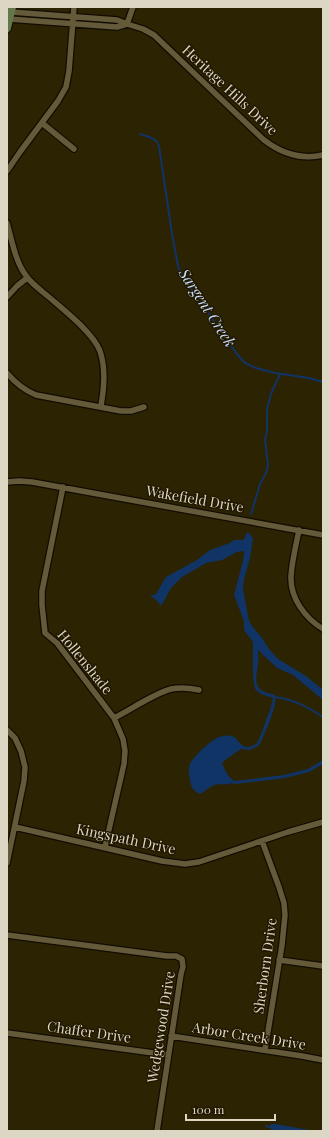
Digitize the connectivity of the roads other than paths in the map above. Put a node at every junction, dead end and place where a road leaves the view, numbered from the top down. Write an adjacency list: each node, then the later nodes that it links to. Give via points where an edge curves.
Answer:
1 (74, 7): 4 (street)
2 (133, 7): 6 (street)
3 (9, 16): 4 (street, Heritage Hills Drive); 5 (street, Heritage Hills Drive)
4 (73, 17): 5 (street); 6 (street, Heritage Hills Drive, via 117,20)
5 (72, 24): 6 (street, Heritage Hills Drive, via 117,27); 7 (street, via 66,87)
6 (127, 24): 9 (street, Heritage Hills Drive, via 154,35 274,147 293,155)
7 (42, 123): 8 (street); 10 (street)
8 (74, 149)
9 (323, 156)
10 (7, 171)
11 (7, 223): 12 (street, via 19,262)
12 (27, 278): 13 (street); 15 (street, via 78,323 95,342 100,351 104,375)
13 (7, 297)
14 (7, 373): 15 (street, via 19,386 36,395)
15 (101, 406): 16 (street, via 121,411)
16 (144, 407)
17 (7, 482): 18 (street, Wakefield Drive, via 32,482)
18 (63, 488): 19 (street, Wakefield Drive); 23 (street, Hollenshade, via 42,591 45,633 57,643)
19 (299, 530): 20 (street, Wakefield Drive); 21 (street, via 292,564 294,592 306,616)
20 (323, 535)
21 (323, 629)
22 (199, 690): 23 (street, via 185,687 170,689)
23 (114, 718): 28 (street, Hollenshade, via 125,751)
24 (7, 730): 26 (street, via 21,751 25,767)
25 (323, 822): 27 (street, Kingspath Drive)
26 (15, 827): 28 (street, Kingspath Drive); 29 (street)
27 (262, 840): 28 (street, Kingspath Drive, via 199,862 185,864); 31 (street, Sherborn Drive, via 284,903)
28 (105, 847)
29 (7, 863)
30 (7, 935): 34 (street, Wedgewood Drive, via 176,956 182,960 183,967)
31 (279, 960): 32 (street); 35 (street, Sherborn Drive)
32 (323, 966)
33 (7, 1033): 36 (street, Chaffer Drive)
34 (171, 1036): 35 (street, Arbor Creek Drive); 36 (street, Wedgewood Drive)
35 (265, 1050): 37 (street, Arbor Creek Drive)
36 (168, 1055): 38 (street, Wedgewood Drive)
37 (323, 1060)
38 (157, 1131)

